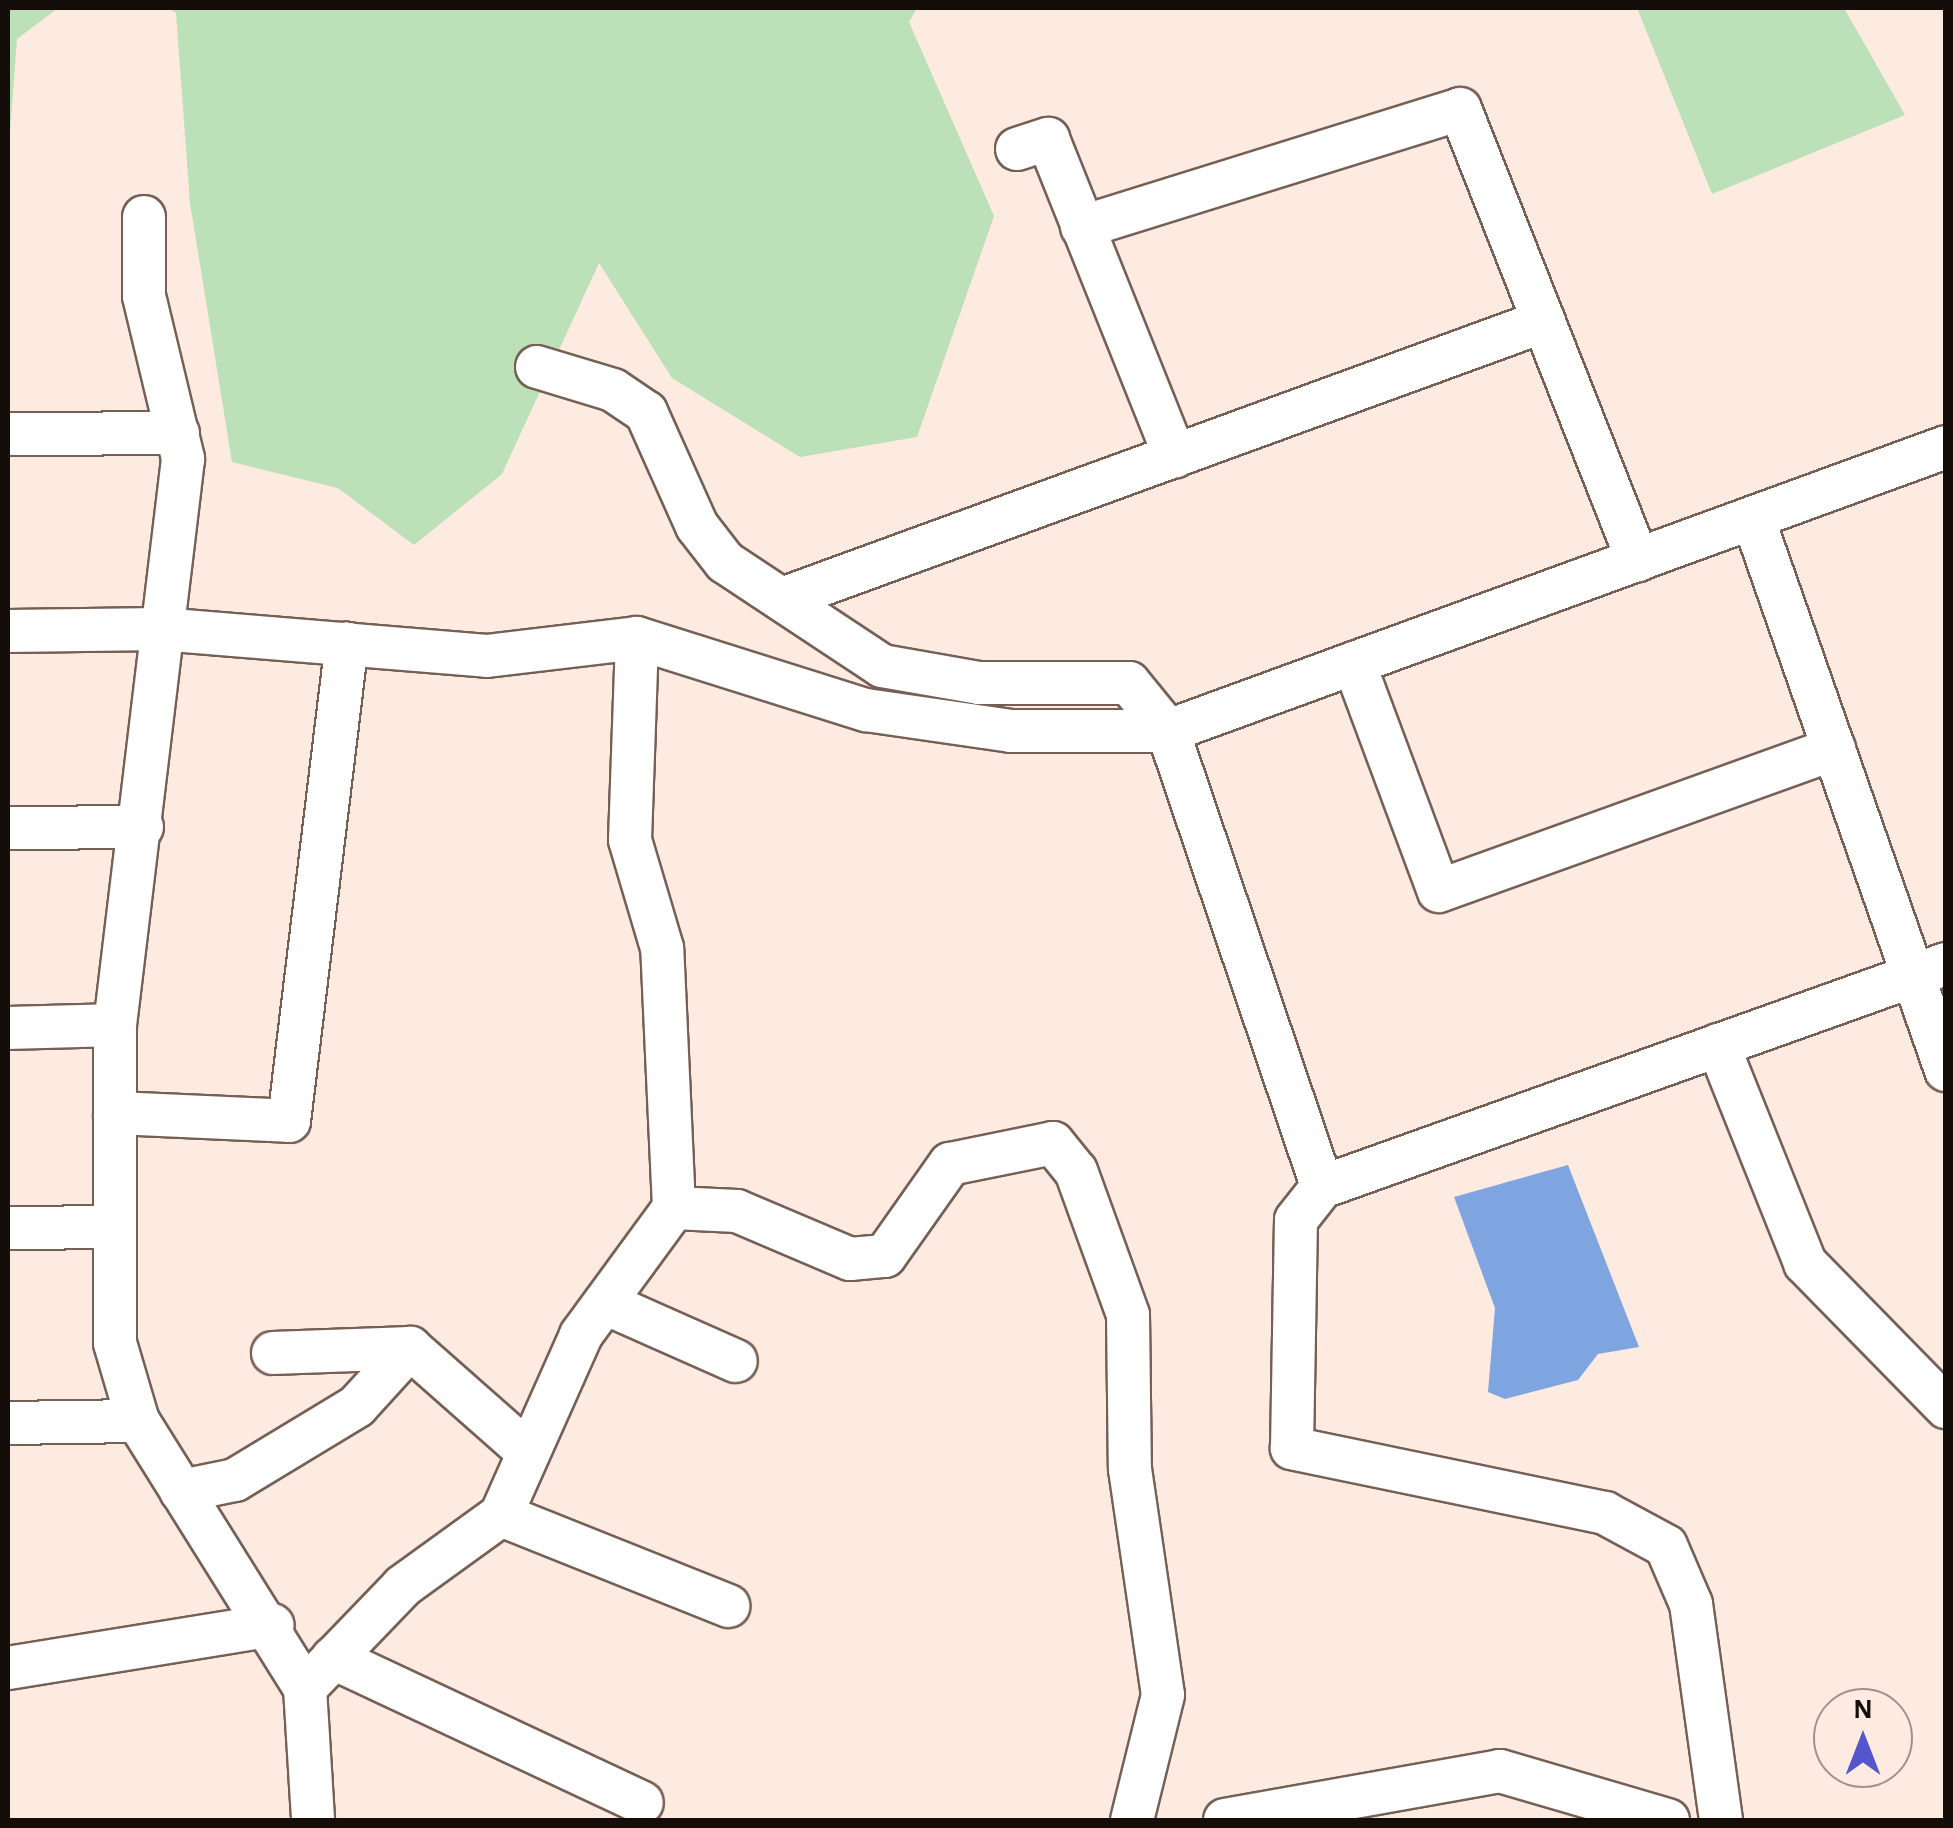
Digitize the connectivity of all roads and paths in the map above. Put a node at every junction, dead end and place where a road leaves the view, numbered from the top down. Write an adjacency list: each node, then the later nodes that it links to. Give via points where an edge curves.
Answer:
1 (1017, 150): 3 (street, via 1048,140)
2 (144, 217): 6 (street, via 144,296)
3 (1082, 227): 4 (street, via 1460,109); 9 (street)
4 (1544, 322): 9 (street); 11 (street)
5 (537, 367): 12 (street, via 613,390 646,412 697,526 725,562)
6 (178, 433): 7 (street); 13 (street, via 183,459)
7 (8, 434)
8 (1946, 448): 10 (street)
9 (1174, 456): 12 (street)
10 (1753, 518): 11 (street); 19 (street)
11 (1638, 560): 17 (street)
12 (782, 600): 18 (street, via 882,666 979,683 1129,683)
13 (160, 628): 14 (street); 16 (street); 20 (street)
14 (8, 631)
15 (637, 638): 16 (street, via 487,656); 18 (street, via 866,710 1011,731); 29 (street, via 630,840 662,948)
16 (346, 644): 27 (street, via 288,1120)
17 (1354, 663): 18 (street); 19 (street, via 1439,891)
18 (1168, 731): 28 (street)
19 (1834, 750): 22 (street)
20 (142, 827): 21 (street); 23 (street)
21 (8, 828)
22 (1929, 971): 25 (street); 26 (street)
23 (115, 1025): 24 (street); 27 (street)
24 (8, 1028)
25 (1718, 1044): 28 (street); 36 (street, via 1805,1263)
26 (1946, 1070)
27 (115, 1113): 30 (street)
28 (1322, 1188): 51 (street, via 1296,1220 1292,1448 1605,1513 1666,1546 1692,1604)
29 (674, 1208): 32 (street); 48 (street, via 738,1211 850,1259 885,1256 950,1164 1053,1143 1076,1171 1128,1316 1130,1469 1163,1695)
30 (115, 1226): 31 (street); 37 (street, via 115,1343)
31 (8, 1228)
32 (605, 1303): 35 (street); 39 (street, via 581,1335)
33 (410, 1348): 34 (street); 39 (street); 40 (street, via 357,1406 235,1480)
34 (273, 1353)
35 (736, 1361)
36 (1946, 1407)
37 (138, 1421): 38 (street); 40 (street)
38 (8, 1423)
39 (528, 1452): 41 (street)
40 (181, 1491): 43 (street)
41 (501, 1515): 42 (street); 45 (street, via 403,1586)
42 (728, 1606)
43 (272, 1626): 44 (street); 45 (street)
44 (8, 1668)
45 (319, 1673): 46 (street); 47 (street)
46 (642, 1803)
47 (313, 1820)
48 (1132, 1820)
49 (1225, 1820): 50 (street, via 1500,1771)
50 (1668, 1820)
51 (1722, 1820)

